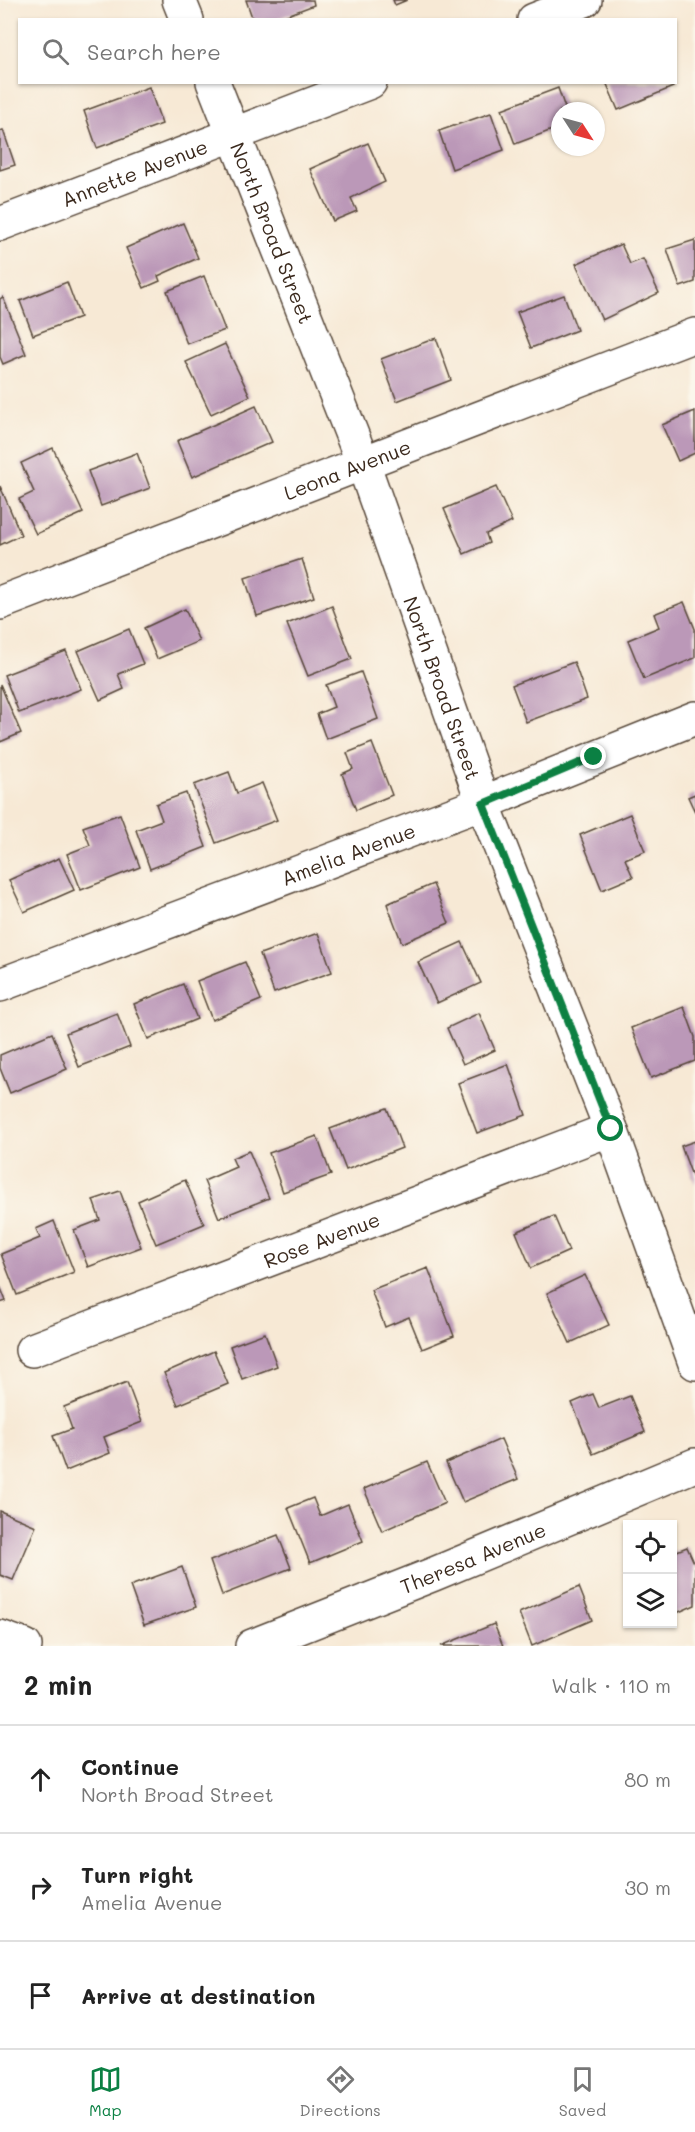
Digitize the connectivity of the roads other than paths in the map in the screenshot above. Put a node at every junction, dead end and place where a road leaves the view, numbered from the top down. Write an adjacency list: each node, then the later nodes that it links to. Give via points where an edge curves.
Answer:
1 (179, 0): 3 (street)
2 (585, 0): 4 (street)
3 (186, 18)
4 (539, 18)
5 (214, 84): 7 (street, North Broad Street)
6 (365, 84): 7 (street, Annette Avenue)
7 (235, 135): 8 (street, Annette Avenue); 10 (street, North Broad Street)
8 (0, 224)
9 (695, 335): 10 (street, Leona Avenue)
10 (363, 463): 11 (street, Leona Avenue); 13 (street, North Broad Street)
11 (0, 603)
12 (695, 718): 13 (street, Amelia Avenue)
13 (483, 804): 14 (street, Amelia Avenue); 15 (street, North Broad Street)
14 (0, 985)
15 (611, 1129): 16 (street, Rose Avenue); 17 (street, North Broad Street)
16 (32, 1350)
17 (695, 1363)
18 (695, 1465): 21 (street, Theresa Avenue)
19 (0, 1637): 20 (street)
20 (25, 1646)
21 (252, 1646)

